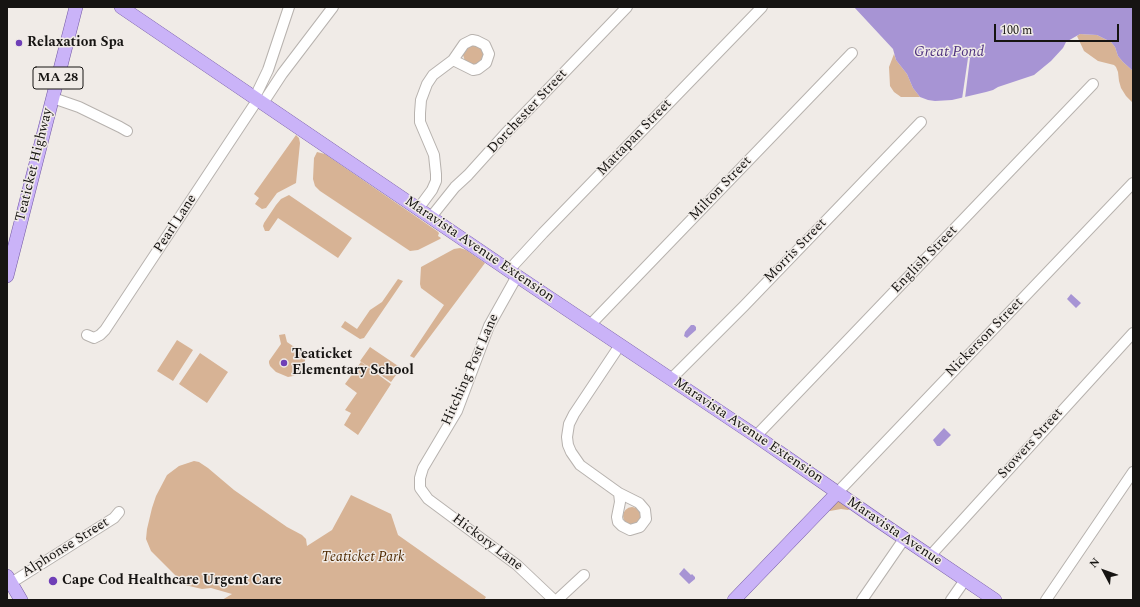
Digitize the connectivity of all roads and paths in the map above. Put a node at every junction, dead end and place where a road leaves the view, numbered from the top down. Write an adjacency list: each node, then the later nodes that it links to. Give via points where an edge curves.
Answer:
1 (76, 7): 10 (main road, Teaticket Highway / MA 28)
2 (121, 7): 11 (main road, Maravista Avenue Extension)
3 (289, 7): 11 (street)
4 (333, 7): 11 (street)
5 (627, 7): 16 (street, Dorchester Street, via 455,187)
6 (762, 7): 17 (street, Mattapan Street, via 543,233)
7 (852, 53): 19 (street, Milton Street)
8 (453, 60): 15 (street, via 433,75 421,100 420,122 434,155 436,181)
9 (1093, 84): 24 (street, English Street)
10 (53, 98): 13 (street, via 79,107); 18 (main road, Teaticket Highway / MA 28)
11 (259, 100): 15 (main road, Maravista Avenue Extension); 21 (street, Pearl Lane, via 105,330 94,338)
12 (921, 122): 23 (street, Morris Street)
13 (127, 131)
14 (1133, 183): 28 (street, Nickerson Street)
15 (418, 209): 16 (main road, Maravista Avenue Extension)
16 (430, 217): 17 (main road, Maravista Avenue Extension)
17 (513, 273): 19 (main road, Maravista Avenue Extension); 26 (street, Hitching Post Lane, via 456,411 423,468)
18 (7, 276)
19 (590, 325): 22 (main road, Maravista Avenue Extension)
20 (1133, 333): 31 (street, Stowers Street)
21 (87, 335)
22 (620, 345): 23 (main road, Maravista Avenue Extension); 27 (street, via 574,414 569,424 568,437 568,445 580,465)
23 (671, 379): 24 (main road, Maravista Avenue Extension)
24 (756, 436): 28 (main road, Maravista Avenue Extension)
25 (1133, 472): 41 (street)
26 (420, 488): 36 (street, Hickory Lane, via 428,499 517,565)
27 (619, 493)
28 (837, 493): 30 (main road, Maravista Avenue); 37 (main road, Maravista Avenue)
29 (119, 512): 33 (street, Alphonse Street, via 114,518)
30 (904, 539): 31 (main road, Maravista Avenue); 38 (street)
31 (930, 556): 34 (main road, Maravista Avenue)
32 (584, 575): 36 (street)
33 (9, 579): 35 (main road)
34 (965, 580): 39 (street); 40 (main road, Maravista Avenue)
35 (21, 600)
36 (556, 600)
37 (734, 600)
38 (862, 600)
39 (951, 600)
40 (995, 600)
41 (1046, 600)

